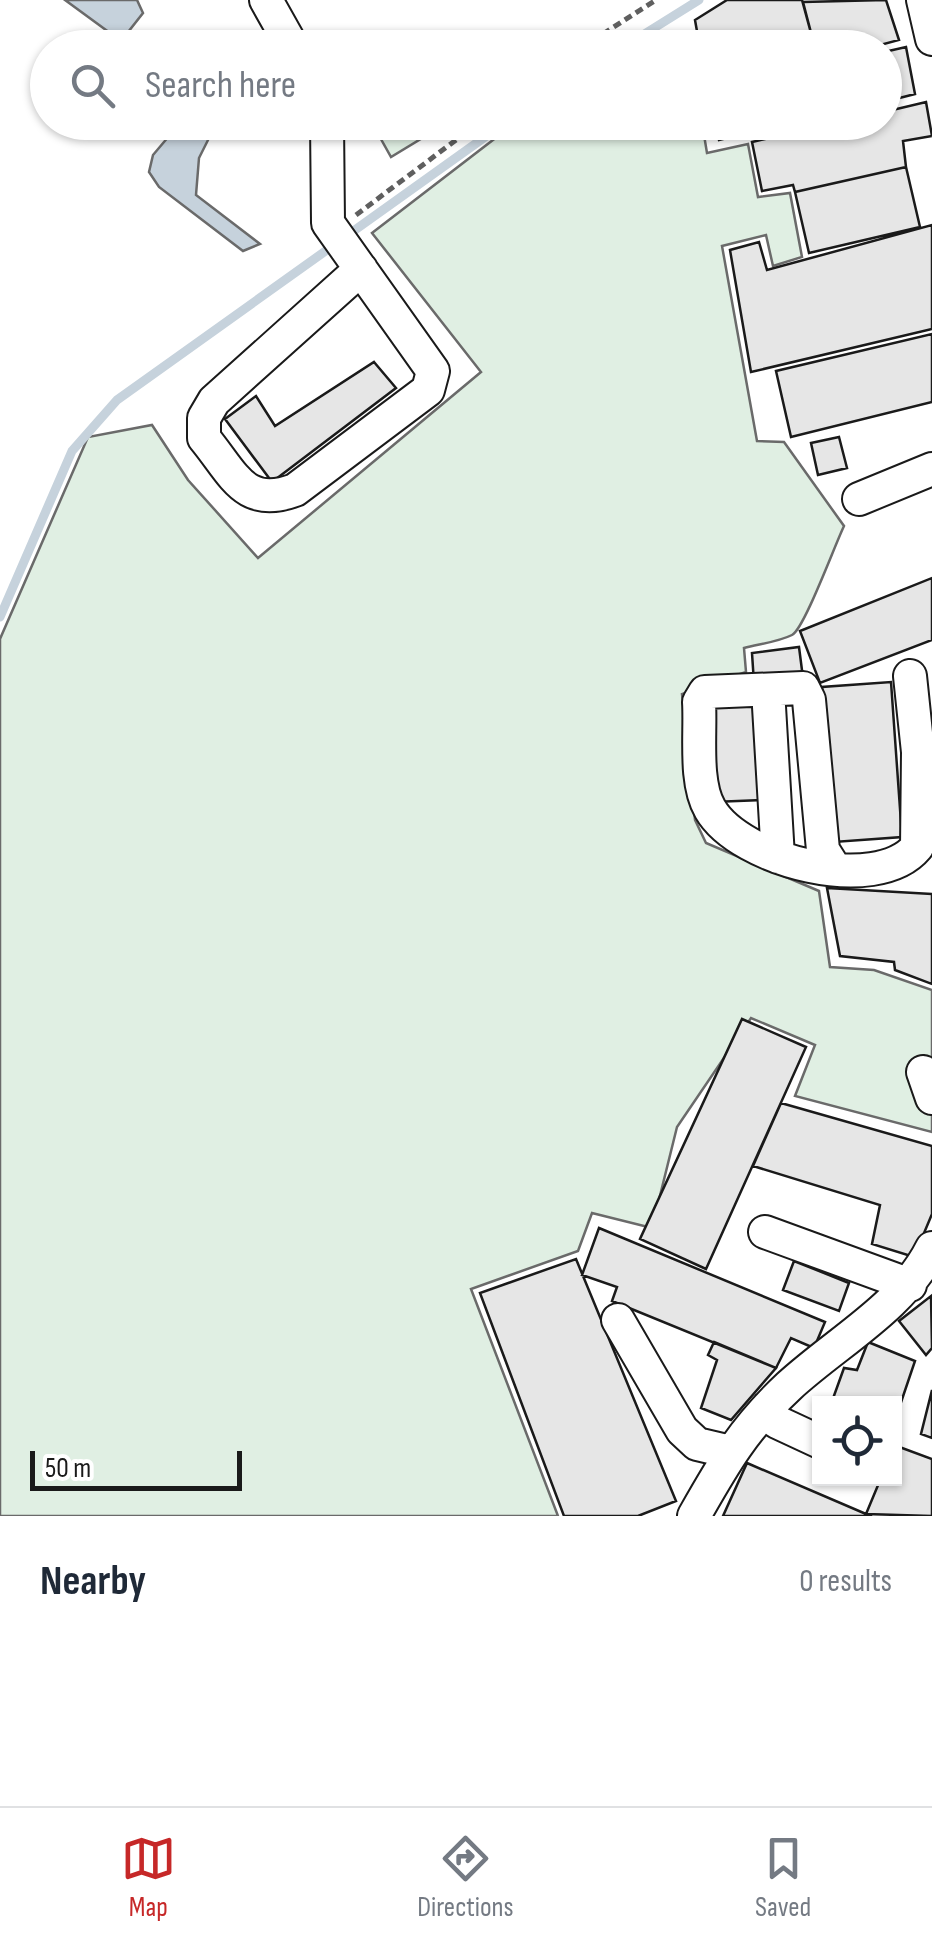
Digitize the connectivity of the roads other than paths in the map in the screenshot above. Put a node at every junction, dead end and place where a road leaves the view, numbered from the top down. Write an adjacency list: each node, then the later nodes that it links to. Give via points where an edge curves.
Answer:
1 (266, 0): 3 (street)
2 (923, 0): 4 (street)
3 (283, 30)
4 (932, 39)
5 (326, 140): 6 (street, via 328,223)
6 (362, 269): 6 (street, via 214,400 204,418 204,438 253,496 270,500 295,490 428,390 433,371)
7 (932, 469): 8 (street)
8 (859, 500)
9 (910, 676): 11 (street)
10 (768, 690): 12 (street); 13 (street, via 705,692 699,702 704,788); 15 (street, via 803,688 809,700 823,850)
11 (925, 751): 15 (street, via 917,846 891,864)
12 (775, 816): 13 (street); 14 (street)
13 (717, 817): 14 (street)
14 (778, 858): 15 (street, via 810,870)
15 (835, 869)
16 (765, 1232): 18 (street)
17 (932, 1248): 18 (street)
18 (910, 1285): 20 (street)
19 (618, 1320): 22 (street, via 682,1430 697,1444)
20 (768, 1407): 21 (street, via 777,1422); 22 (street)
21 (812, 1438)
22 (731, 1452): 23 (street)
23 (694, 1516)

